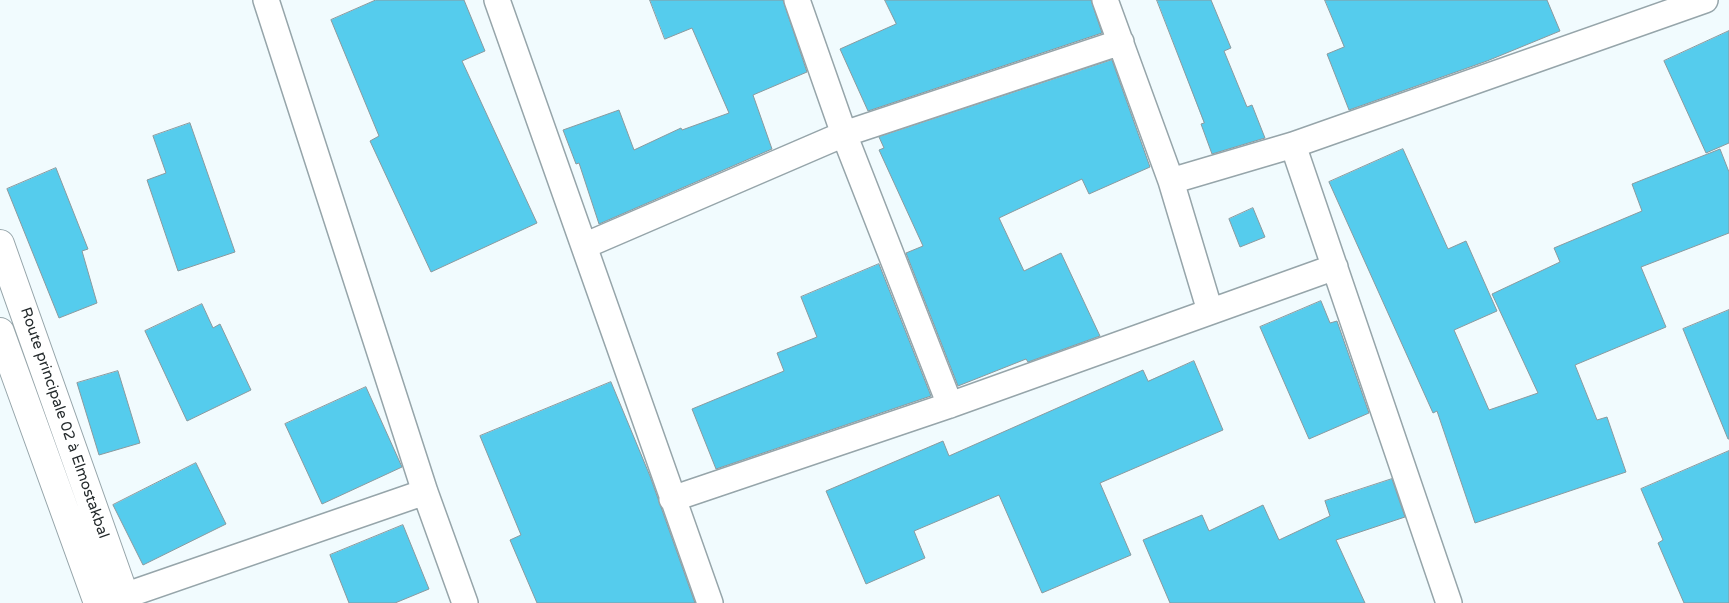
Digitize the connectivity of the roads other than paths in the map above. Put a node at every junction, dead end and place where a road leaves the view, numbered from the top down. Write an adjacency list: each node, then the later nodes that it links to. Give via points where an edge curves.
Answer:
1 (266, 0): 16 (street)
2 (496, 0): 11 (street)
3 (797, 0): 7 (street)
4 (1105, 0): 6 (street)
5 (1705, 0): 8 (street)
6 (1121, 42): 7 (street); 9 (street)
7 (844, 134): 11 (street); 15 (street)
8 (1293, 145): 9 (street); 12 (street)
9 (1171, 181): 13 (street)
10 (0, 244): 18 (main road, Route principale 02 à Elmostakbal)
11 (584, 246): 17 (street)
12 (1335, 267): 13 (street); 22 (street)
13 (1210, 311): 15 (street)
14 (0, 332): 19 (main road, Route principale 02 à Elmostakbal)
15 (950, 405): 17 (street)
16 (425, 492): 18 (street); 20 (street)
17 (672, 500): 21 (street)
18 (126, 599)
19 (98, 603)
20 (465, 603)
21 (710, 603)
22 (1449, 603)

